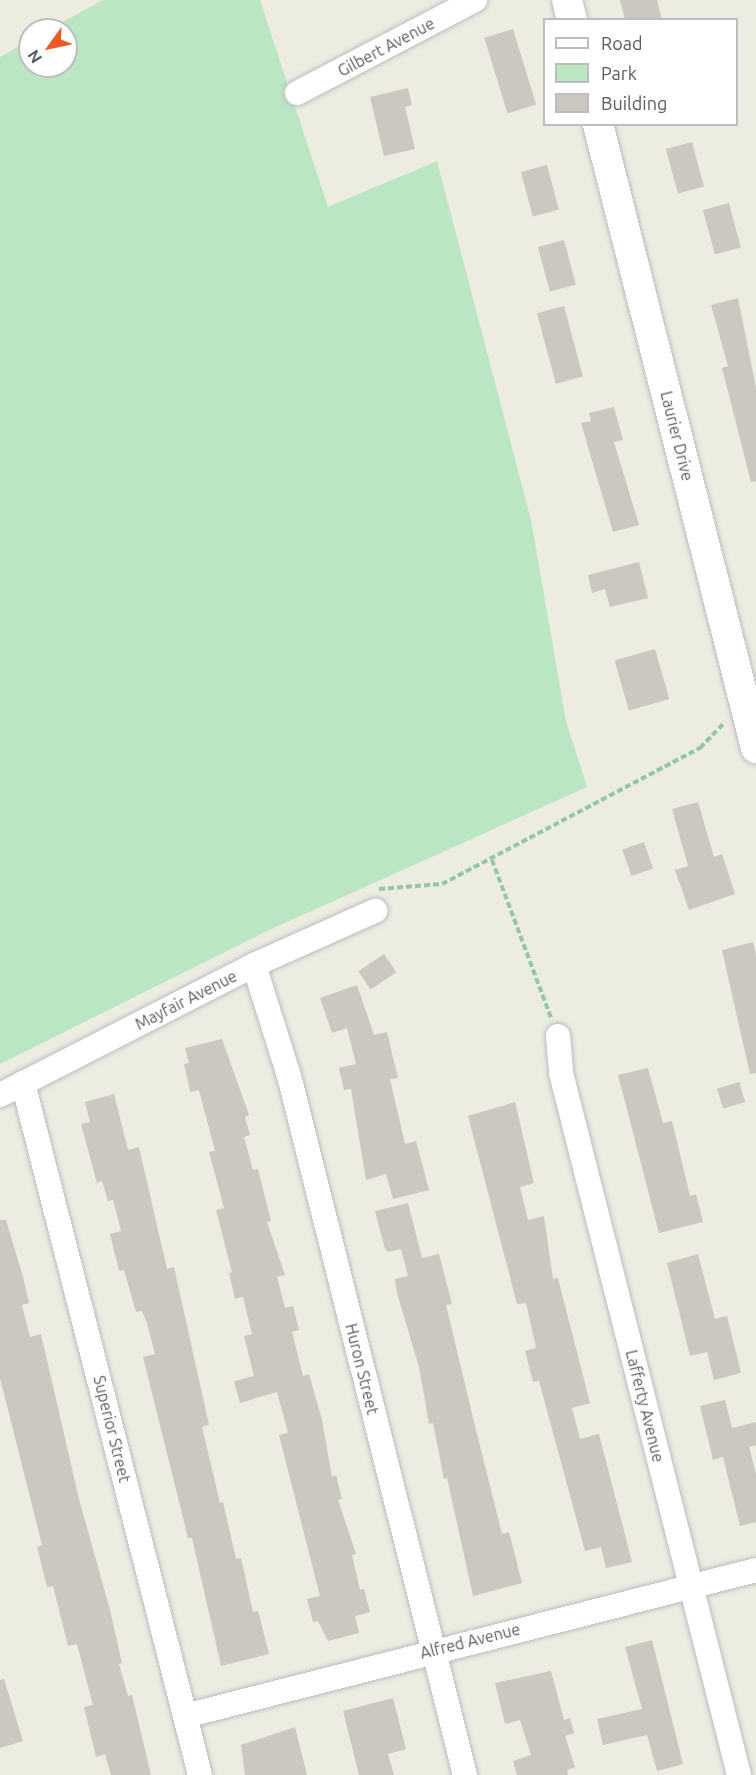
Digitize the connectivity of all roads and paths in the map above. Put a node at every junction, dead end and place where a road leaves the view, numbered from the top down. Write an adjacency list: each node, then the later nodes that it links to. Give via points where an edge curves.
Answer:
1 (475, 0): 4 (street, Gilbert Avenue)
2 (567, 0): 3 (street)
3 (572, 18)
4 (297, 93)
5 (599, 126): 7 (street, Laurier Drive)
6 (720, 726): 8 (path, via 700,748)
7 (754, 728)
8 (492, 860): 9 (path); 12 (path)
9 (442, 884)
10 (375, 911): 11 (street, Mayfair Avenue)
11 (254, 965): 13 (street, Mayfair Avenue); 17 (street, Huron Street, via 289,1076)
12 (558, 1036): 16 (street, Lafferty Avenue, via 561,1073)
13 (23, 1083): 14 (street, Mayfair Avenue); 18 (street, Superior Street)
14 (0, 1095)
15 (756, 1570): 16 (street, Alfred Avenue)
16 (691, 1586): 17 (street, Alfred Avenue); 21 (street, Lafferty Avenue)
17 (433, 1650): 18 (street, Alfred Avenue); 20 (street, Huron Street)
18 (185, 1716): 19 (street, Superior Street)
19 (201, 1775)
20 (465, 1775)
21 (739, 1775)

